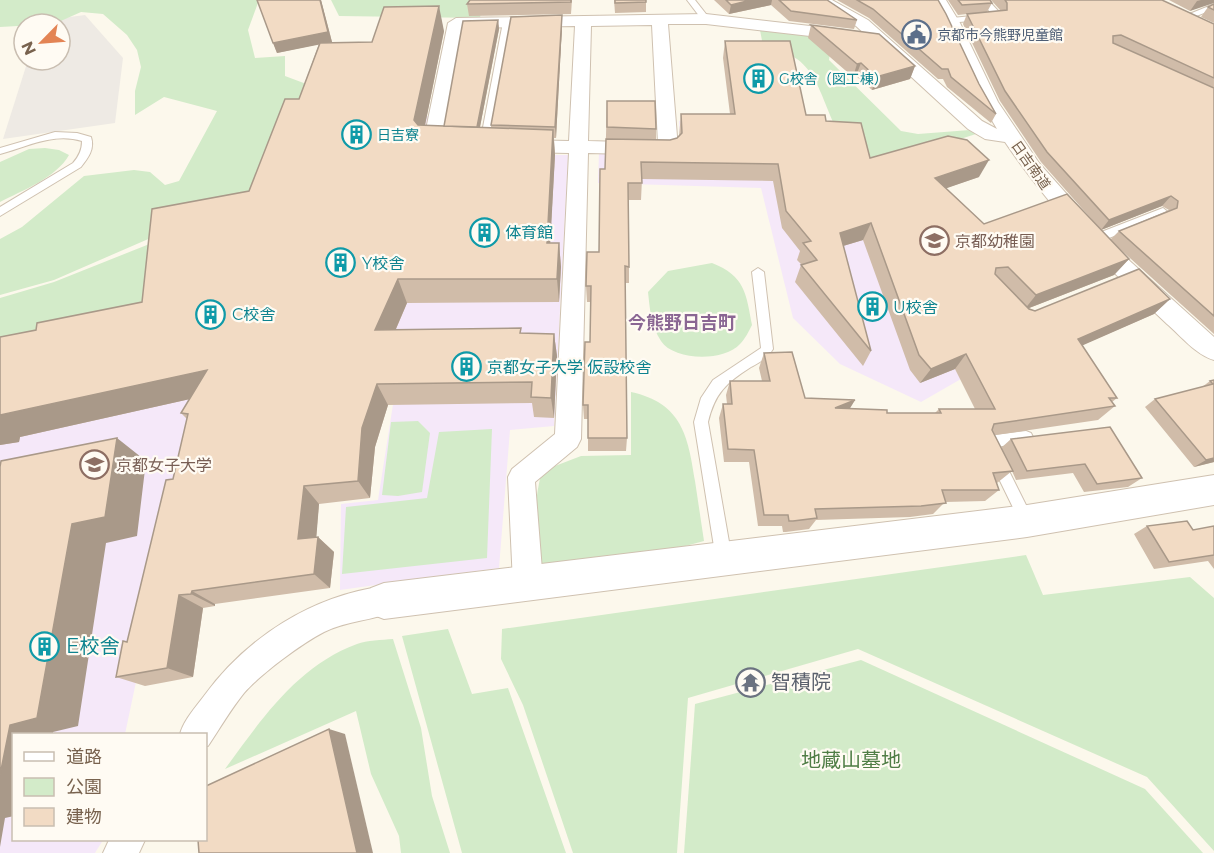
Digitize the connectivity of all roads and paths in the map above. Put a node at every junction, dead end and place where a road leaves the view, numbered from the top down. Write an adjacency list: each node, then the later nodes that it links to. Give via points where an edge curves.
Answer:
1 (691, 0): 9 (lane)
2 (821, 0): 14 (street, via 855,17)
3 (938, 0): 11 (street, 日吉南道)
4 (983, 0): 11 (lane, via 998,16)
5 (1214, 6): 7 (lane)
6 (1169, 9): 7 (street)
7 (1186, 17): 13 (street)
8 (660, 19): 9 (street); 10 (street); 17 (street, via 668,149)
9 (706, 19): 14 (street)
10 (584, 20): 12 (street); 17 (street)
11 (952, 21): 15 (street, 日吉南道, via 972,67)
12 (507, 22): 16 (lane); 16 (street, via 456,23 432,144)
13 (1205, 27)
14 (881, 40): 15 (street, via 975,125 992,135)
15 (1011, 136): 21 (street, 日吉南道, via 1052,195)
16 (484, 145): 17 (street)
17 (578, 147): 28 (street, via 568,439 521,477)
18 (0, 151): 19 (lane, via 62,135 77,135 87,139 88,145 77,165)
19 (0, 212)
20 (1162, 212): 21 (lane)
21 (1095, 239): 23 (street, 日吉南道, via 1126,277)
22 (758, 272): 27 (lane, via 768,348 717,384 701,422)
23 (1214, 351)
24 (1045, 435): 26 (lane, via 988,442)
25 (1214, 490): 26 (street, via 1144,496)
26 (1027, 521): 27 (street)
27 (724, 559): 28 (street)
28 (528, 583): 29 (street)
29 (384, 601): 30 (street, via 355,605 314,621 278,644 234,681)
30 (197, 733)

